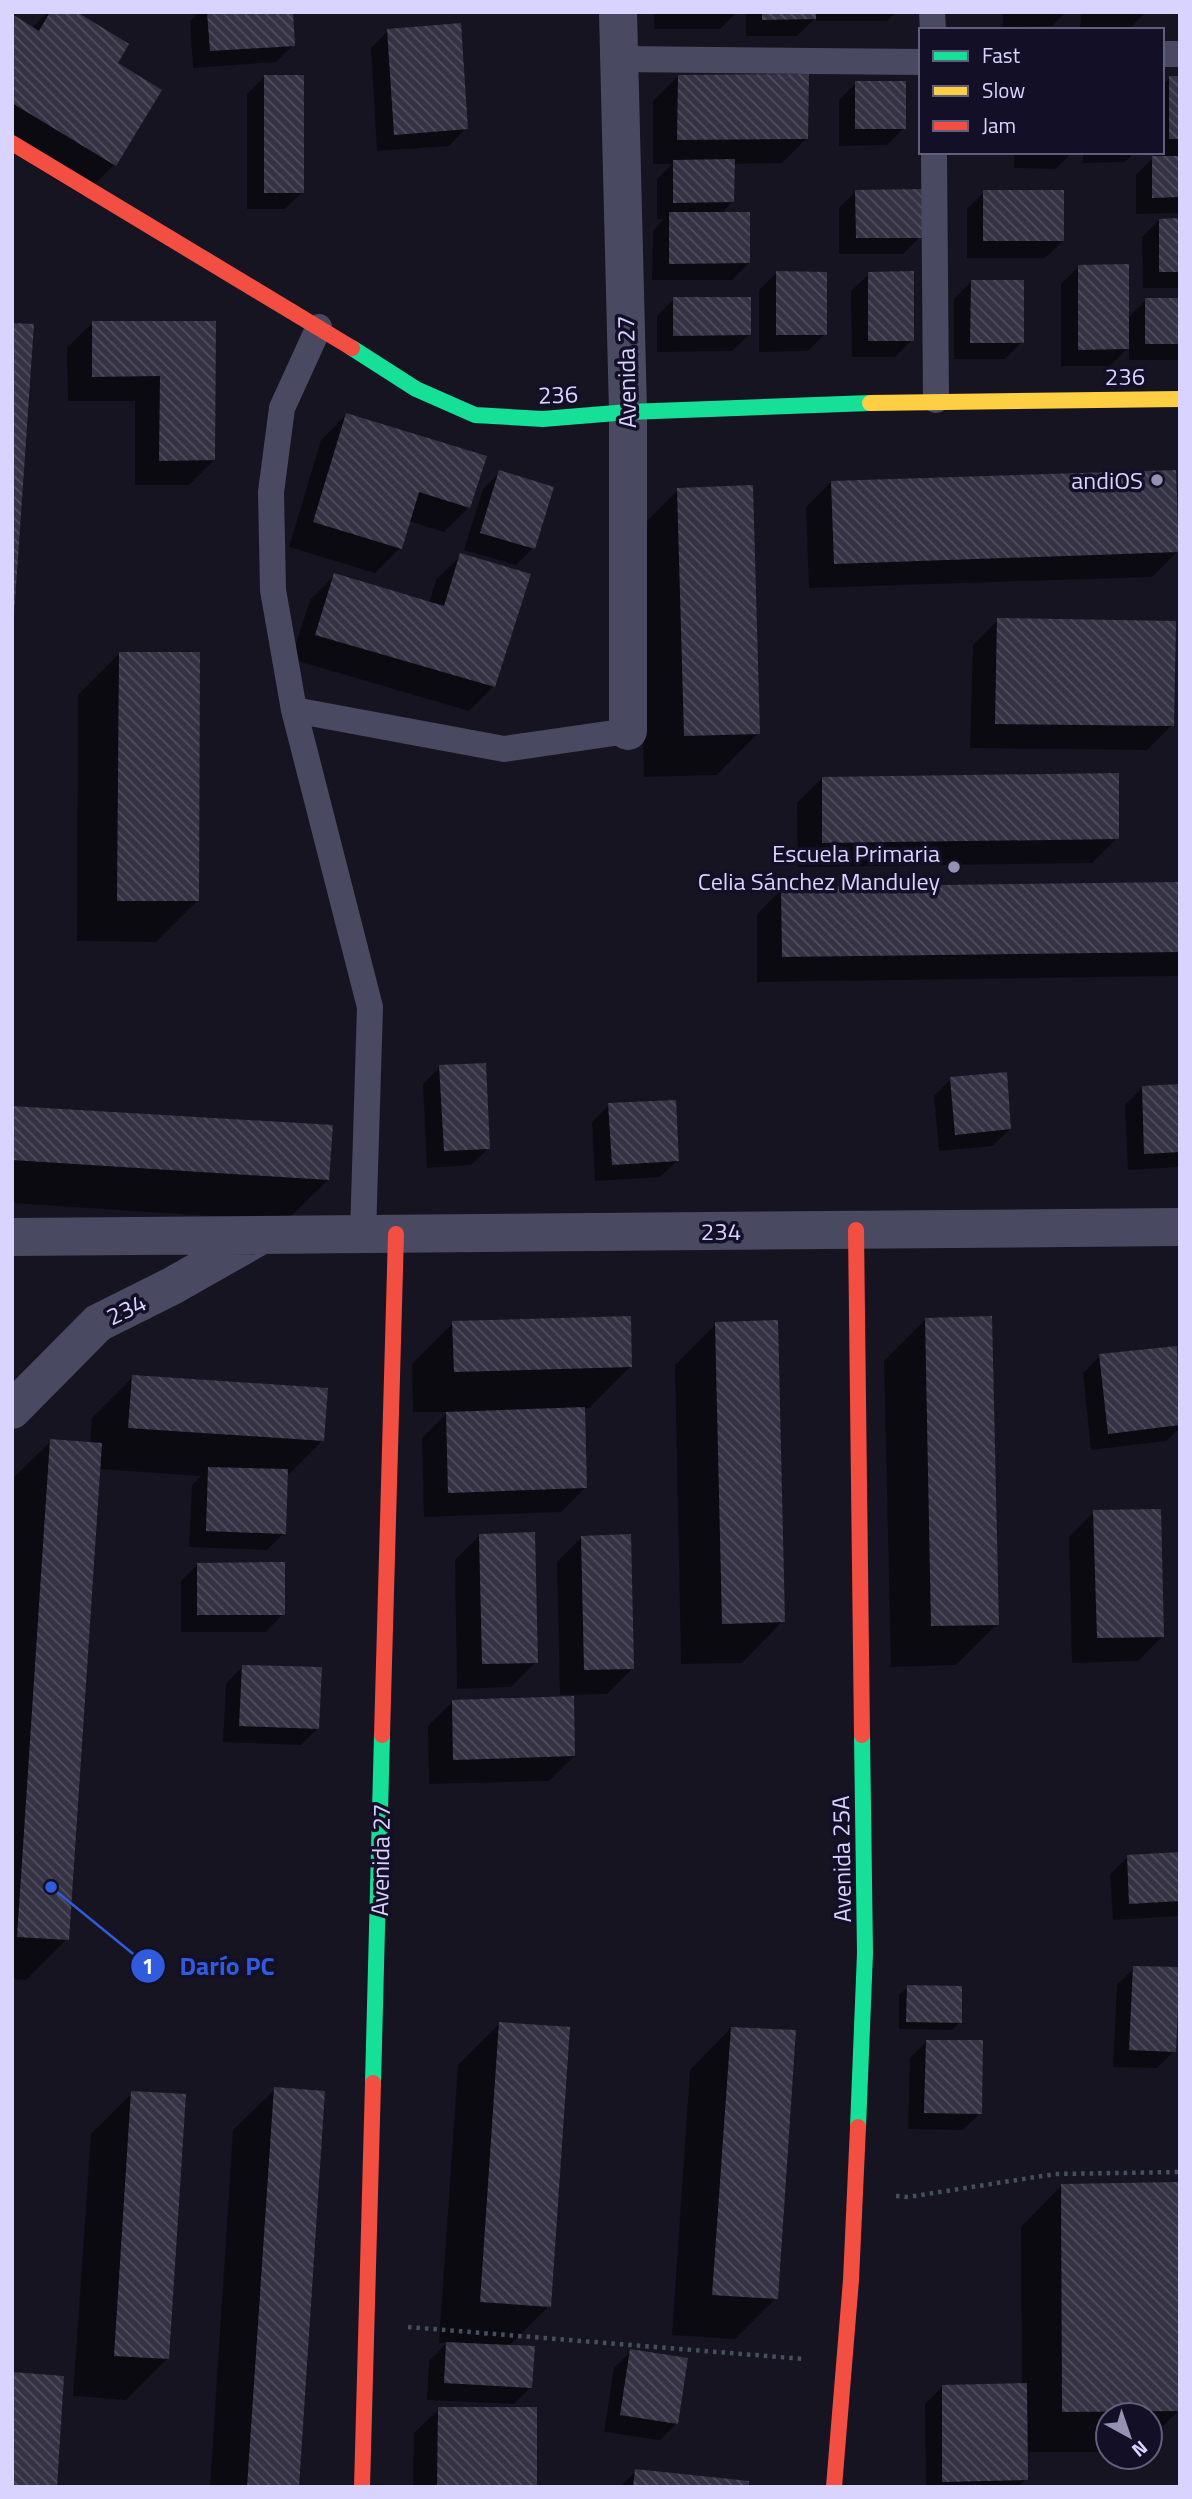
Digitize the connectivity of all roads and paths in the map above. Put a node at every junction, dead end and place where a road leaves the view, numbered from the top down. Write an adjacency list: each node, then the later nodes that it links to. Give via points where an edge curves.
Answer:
1 (618, 12): 2 (street, Avenida 27)
2 (618, 59): 3 (lane); 9 (street, Avenida 27)
3 (919, 62)
4 (12, 143): 6 (street, 236)
5 (934, 154): 8 (lane)
6 (319, 327): 9 (street, 236, via 416,389 475,415 544,419); 10 (lane, via 282,408 271,492 274,590)
7 (1180, 399): 8 (street, 236)
8 (936, 400): 9 (street, 236)
9 (628, 412): 11 (street, Avenida 27)
10 (294, 710): 11 (lane, via 504,749); 14 (lane, via 370,1007)
11 (628, 731)
12 (1180, 1227): 13 (street, 234)
13 (856, 1230): 14 (street, 234); 19 (street, Avenida 25A, via 865,1953)
14 (379, 1234): 15 (street, 234); 20 (street, Avenida 27)
15 (262, 1235): 16 (street, 234); 17 (street, 234, via 98,1323)
16 (12, 1237)
17 (12, 1410)
18 (1180, 2172): 19 (path, via 1055,2174 908,2197)
19 (856, 2193): 21 (street, Avenida 25A)
20 (368, 2323): 21 (path); 22 (street, Avenida 27)
21 (846, 2362): 23 (street, Avenida 25A)
22 (362, 2487)
23 (834, 2487)

